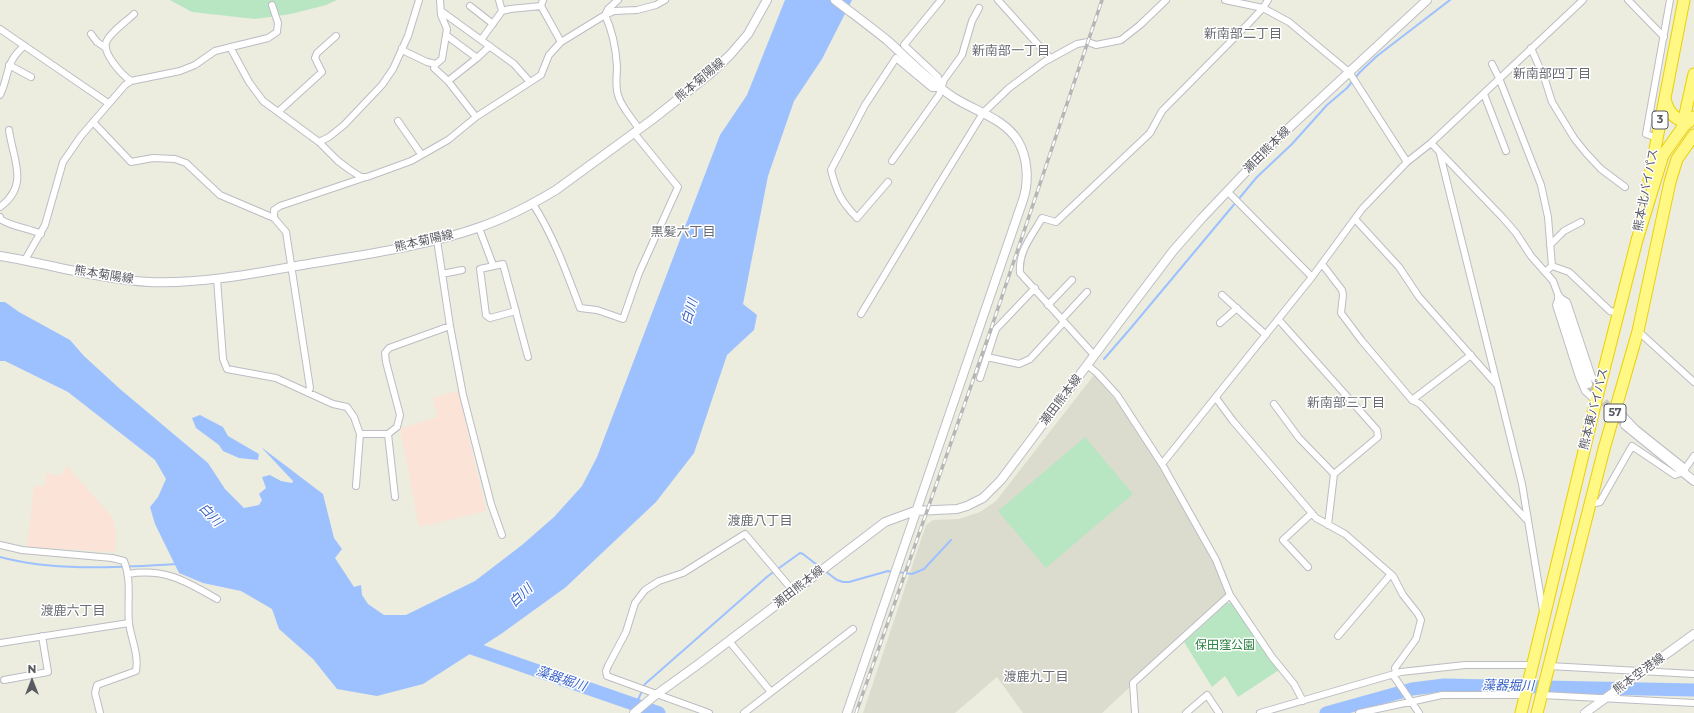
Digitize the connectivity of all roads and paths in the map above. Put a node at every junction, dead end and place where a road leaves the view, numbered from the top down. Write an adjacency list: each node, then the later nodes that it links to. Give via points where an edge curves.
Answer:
1 (419, 0): 39 (street)
2 (440, 0): 24 (street)
3 (499, 0): 23 (street)
4 (618, 0): 26 (street)
5 (665, 0): 26 (street, via 646,8 619,10)
6 (767, 0): 65 (main road, 熊本菊陽線, via 748,34 730,55)
7 (835, 0): 53 (main road)
8 (941, 0): 53 (street, via 904,45 938,77)
9 (998, 0): 42 (street)
10 (1166, 0): 42 (street, via 1121,40 1096,45 1088,42 1077,44)
11 (1225, 0): 22 (street)
12 (1268, 0): 22 (street)
13 (1427, 0): 46 (main road, 瀬田熊本線)
14 (1583, 0): 40 (street)
15 (1628, 0): 32 (street)
16 (1670, 0): 32 (street)
17 (1684, 0): 56 (highway, 熊本北バイパス / 3)
18 (542, 3): 23 (street); 34 (street)
19 (272, 5): 37 (street, via 278,23 277,32 268,38)
20 (470, 6): 27 (street)
21 (979, 8): 53 (street, via 972,21 962,55)
22 (1264, 8): 46 (street, via 1289,22); 103 (street, via 1162,111 1150,133 1056,222 1042,218 1022,250 1019,263 1020,273)
23 (502, 11): 27 (street)
24 (441, 12): 30 (street); 33 (street)
25 (134, 14): 38 (street, via 112,34)
26 (605, 15): 34 (street); 65 (street, via 614,46 618,97)
27 (493, 24): 33 (street)
28 (0, 29): 35 (street)
29 (91, 34): 38 (street)
30 (446, 35): 41 (street); 43 (street, via 442,59)
31 (336, 36): 58 (street, via 317,53 315,58 322,72)
32 (1664, 37): 67 (street, via 1646,134)
33 (481, 40): 36 (street)
34 (561, 42): 52 (street, via 549,55 541,75)
35 (24, 46): 45 (street, via 14,55); 57 (street)
36 (490, 46): 41 (street); 52 (street, via 514,64)
37 (230, 47): 50 (street, via 215,51 195,65 180,71); 58 (street, via 255,92)
38 (106, 48): 50 (street, via 122,75)
39 (402, 48): 43 (street, via 423,61); 68 (street, via 393,69 382,85 344,125)
40 (1531, 48): 49 (street); 78 (street, via 1552,102 1574,138 1602,169)
41 (477, 58): 51 (street)
42 (1050, 58): 59 (street, via 1009,88)
43 (436, 64): 51 (street, via 434,68)
44 (1492, 64): 49 (street)
45 (9, 65): 48 (street); 55 (street)
46 (1349, 72): 75 (street); 79 (main road, 瀬田熊本線, via 1277,139)
47 (1694, 74): 63 (highway, 熊本北バイパス / 3)
48 (31, 77)
49 (1499, 78): 54 (street); 90 (street, via 1541,186 1548,217)
50 (131, 81): 57 (street)
51 (448, 81): 60 (street)
52 (530, 82): 60 (street)
53 (941, 88): 59 (main road); 74 (street, via 939,95); 77 (street, via 932,88 896,58 865,105 831,170 844,204 857,218)
54 (1484, 94): 69 (street); 70 (street)
55 (0, 95)
56 (1665, 98): 63 (highway, via 1670,112 1676,118); 67 (highway, 熊本北バイパス / 3)
57 (108, 103): 62 (street)
58 (278, 112): 68 (street)
59 (983, 113): 111 (street); 145 (main road, via 1017,140 1025,158 1025,192)
60 (476, 117): 71 (street, via 448,140)
61 (398, 121): 71 (street)
62 (93, 122): 83 (street, via 131,162 153,158 175,159 186,163 220,195); 87 (street, via 62,162 50,212)
63 (1689, 122): 73 (highway, 熊本北バイパス / 3); 89 (highway, 熊本東バイパス / 57, via 1663,155)
64 (9, 130): 81 (street, via 19,178 11,198)
65 (637, 131): 80 (main road, 熊本菊陽線); 80 (street, via 678,187 639,273 623,319 597,310 580,308 547,227)
66 (1694, 135): 73 (highway, 熊本東バイパス / 57)
67 (1657, 138): 89 (highway, 熊本北バイパス / 3)
68 (319, 142): 76 (street, via 350,170 361,177)
69 (1431, 143): 72 (street); 75 (street)
70 (1506, 151)
71 (420, 154): 76 (street, via 410,161)
72 (1440, 154): 98 (street, via 1516,232); 127 (street)
73 (1676, 159): 116 (highway, 熊本東バイパス / 57)
74 (892, 162)
75 (1407, 162): 84 (street)
76 (367, 177): 83 (street, via 280,206 274,210)
77 (888, 182)
78 (1625, 187)
79 (1227, 191): 100 (street); 118 (main road, 瀬田熊本線, via 1173,251)
80 (533, 204): 86 (main road, 熊本菊陽線)
81 (0, 207)
82 (0, 217): 87 (street, via 11,225)
83 (274, 218): 96 (street, via 286,232)
84 (1355, 219): 93 (street); 119 (street, via 1399,267 1419,297)
85 (1581, 222): 90 (street, via 1564,231)
86 (479, 228): 88 (main road, 熊本菊陽線); 94 (street)
87 (41, 234): 92 (street)
88 (437, 240): 96 (main road, 熊本菊陽線); 99 (street)
89 (1637, 240): 110 (highway, 熊本東バイパス / 57)
90 (1550, 245): 95 (street)
91 (0, 256): 92 (main road, 熊本菊陽線)
92 (25, 260): 101 (main road, 熊本菊陽線, via 148,282)
93 (1322, 264): 100 (street); 130 (street, via 1342,290 1341,313)
94 (493, 265): 109 (street, via 503,264); 109 (street, via 480,269 486,315 490,318)
95 (1552, 266): 98 (street); 110 (street, via 1569,272 1610,311)
96 (292, 267): 101 (main road, 熊本菊陽線); 128 (street, via 310,388)
97 (462, 270): 99 (street)
98 (1545, 272): 106 (street, via 1553,281)
99 (442, 274): 115 (street)
100 (1312, 277): 113 (street)
101 (217, 279): 128 (street, via 223,359 227,369 276,378)
102 (1072, 280): 107 (street)
103 (1035, 288): 107 (street); 121 (street, via 996,329)
104 (1087, 292): 112 (street)
105 (1222, 295): 108 (street)
106 (1559, 297): 125 (main road); 126 (street, via 1567,302 1592,377); 131 (street, via 1556,305 1579,377 1585,392)
107 (1048, 305): 112 (street)
108 (1237, 308): 114 (street); 117 (street)
109 (516, 311): 120 (street)
110 (1618, 313): 126 (highway, 熊本東バイパス / 57)
111 (861, 314)
112 (1063, 320): 118 (street); 121 (street, via 1030,359 1019,364)
113 (1278, 320): 117 (street); 140 (street, via 1377,430 1378,437)
114 (1220, 323)
115 (450, 326): 136 (street, via 389,348 386,362 400,416 397,427); 149 (street, via 491,504)
116 (1638, 331): 124 (street); 133 (highway, 熊本東バイパス / 57)
117 (1266, 335): 129 (street)
118 (1094, 355): 122 (main road, 瀬田熊本線)
119 (1471, 355): 127 (street); 130 (street)
120 (528, 357)
121 (987, 357): 123 (street)
122 (1087, 365): 138 (street, via 1117,395); 145 (main road, 瀬田熊本線, via 1001,480 983,498 957,509)
123 (980, 378)
124 (1694, 382)
125 (1588, 384)
126 (1600, 385): 131 (highway, 熊本東バイパス / 57)
127 (1498, 386): 147 (street, via 1522,484)
128 (308, 393): 135 (street, via 347,407)
129 (1216, 398): 138 (street); 146 (street)
130 (1412, 400): 147 (street, via 1420,404)
131 (1596, 401): 157 (highway, 熊本東バイパス / 57)
132 (1274, 404): 140 (street, via 1299,438)
133 (1616, 408): 139 (street); 144 (highway, 熊本東バイパス / 57)
134 (1625, 426): 139 (main road)
135 (360, 434): 136 (street); 142 (street)
136 (388, 434): 143 (street)
137 (1694, 456): 139 (street)
138 (1162, 464): 155 (street, via 1215,557)
139 (1684, 470): 141 (main road); 144 (street, via 1675,475 1632,446 1600,502)
140 (1334, 474): 148 (street)
141 (1694, 481)
142 (356, 486)
143 (395, 497)
144 (1591, 504): 166 (highway, 熊本東バイパス / 57)
145 (915, 511): 154 (main road, 瀬田熊本線, via 885,522); 183 (main road)
146 (1312, 513): 148 (street); 151 (street, via 1283,540)
147 (1526, 519): 157 (street)
148 (1328, 525): 153 (street, via 1345,534)
149 (502, 535)
150 (0, 545): 152 (street, via 22,550 112,558 124,561)
151 (1308, 567)
152 (128, 572): 156 (street, via 171,575); 158 (street)
153 (1391, 574): 162 (street); 168 (street, via 1421,620 1416,639 1395,668)
154 (794, 592): 163 (main road, 瀬田熊本線); 172 (street, via 745,534 683,573 659,581 645,590 635,603 626,632 606,671 607,676)
155 (1230, 595): 177 (street, via 1272,657 1294,684); 184 (street, via 1133,683)
156 (217, 599)
157 (1544, 614): 165 (highway, 熊本東バイパス / 57)
158 (129, 623): 161 (street); 179 (street, via 138,662 136,671 96,685 95,693)
159 (853, 629): 171 (street)
160 (1694, 634): 167 (main road, 熊本空港線)
161 (42, 636): 164 (street); 170 (street, via 48,672)
162 (1338, 636)
163 (729, 641): 171 (street); 172 (main road, 瀬田熊本線)
164 (0, 643)
165 (1532, 665): 168 (street, via 1465,665); 173 (highway, 熊本東バイパス / 57)
166 (1549, 666): 167 (street); 174 (highway, 熊本東バイパス / 57)
167 (1640, 673): 169 (street); 175 (main road, 熊本空港線)
168 (1394, 674): 176 (street); 177 (street)
169 (1694, 674)
170 (4, 680)
171 (770, 692): 182 (street)
172 (655, 695): 180 (main road, 瀬田熊本線); 181 (street)
173 (1525, 695): 176 (street, via 1442,695); 190 (highway, 熊本東バイパス / 57)
174 (1542, 695): 175 (street); 191 (highway, 熊本東バイパス / 57)
175 (1606, 698): 178 (street); 192 (main road, 熊本空港線)
176 (1410, 700): 188 (street); 189 (street)
177 (1303, 701): 187 (street)
178 (1694, 703)
179 (100, 713)
180 (634, 713)
181 (709, 713)
182 (744, 713)
183 (847, 713)
184 (1135, 713)
185 (1186, 713): 186 (street, via 1207,695)
186 (1219, 713)
187 (1260, 713)
188 (1359, 713)
189 (1419, 713)
190 (1521, 713)
191 (1537, 713)
192 (1585, 713)

